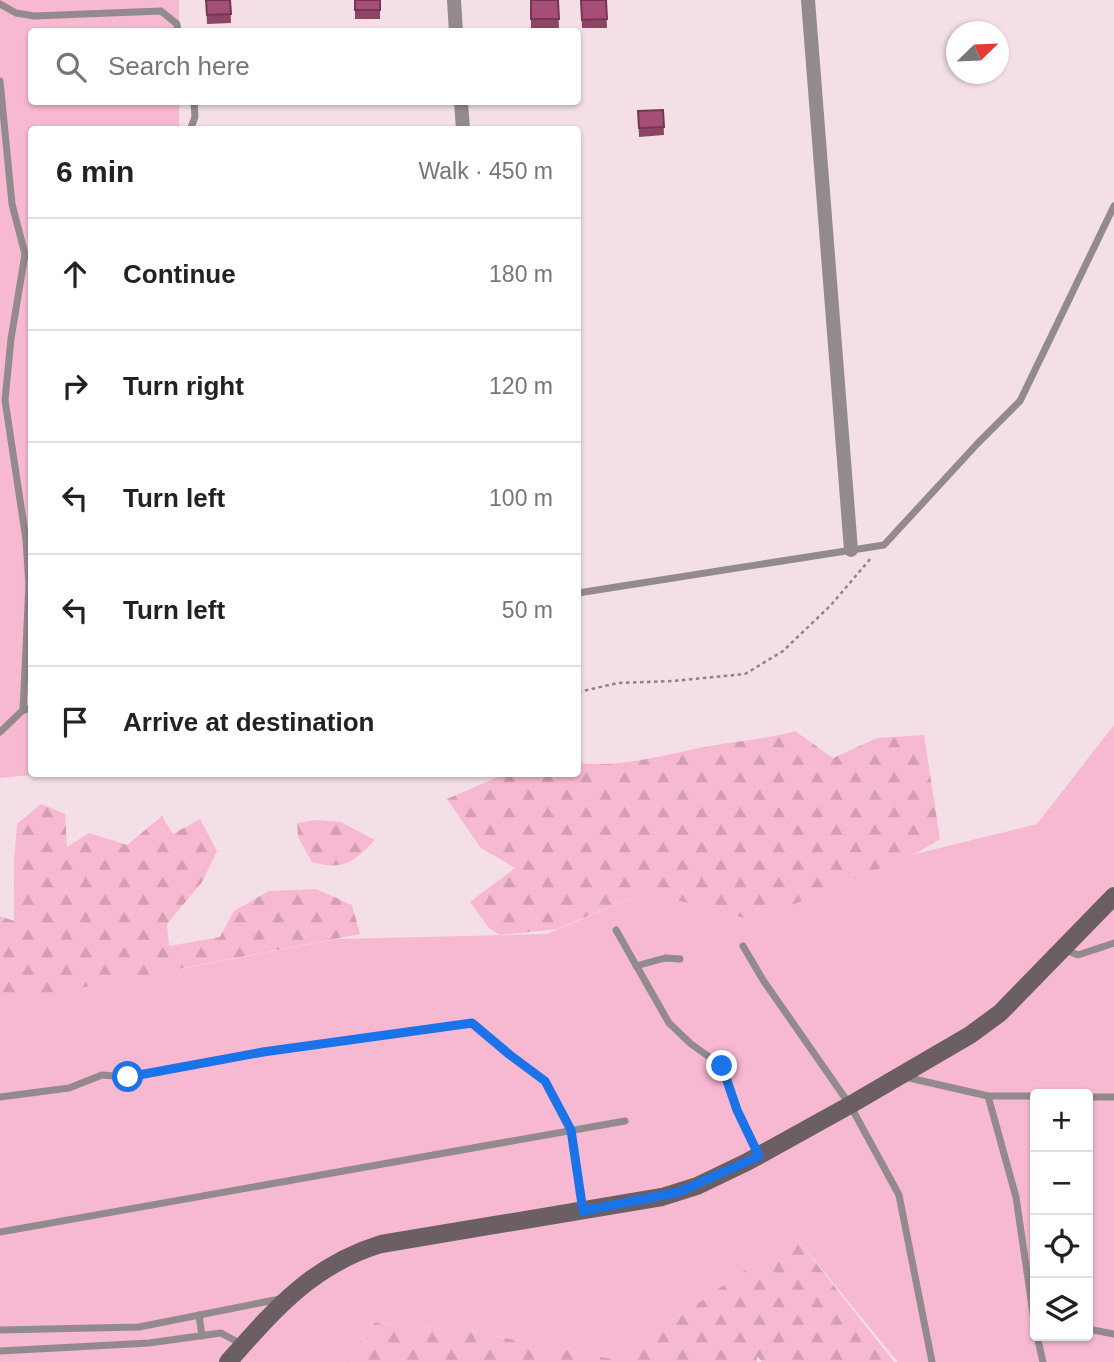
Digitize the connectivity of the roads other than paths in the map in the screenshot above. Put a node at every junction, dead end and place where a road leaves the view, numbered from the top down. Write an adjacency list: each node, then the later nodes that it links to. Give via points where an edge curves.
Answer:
1 (454, 0): 5 (street)
2 (808, 0): 13 (street)
3 (0, 4): 4 (lane, via 34,16 161,11)
4 (178, 28)
5 (456, 28)
6 (0, 81): 12 (lane, via 12,204)
7 (194, 105): 9 (lane)
8 (461, 105): 10 (street)
9 (192, 126)
10 (463, 126)
11 (1114, 206): 13 (lane, via 1020,401 884,545)
12 (28, 256): 14 (lane, via 11,340 5,400)
13 (851, 550): 15 (lane)
14 (28, 570)
15 (581, 593)
16 (28, 647): 17 (lane)
17 (27, 709): 18 (lane)
18 (0, 732)
19 (1114, 896): 23 (street)
20 (616, 930): 25 (lane)
21 (1114, 943): 23 (lane, via 1078,955)
22 (743, 946): 32 (lane)
23 (1063, 949): 26 (street, via 992,1020)
24 (680, 959): 25 (lane)
25 (636, 966): 35 (lane, via 669,1023 722,1066)
26 (900, 1076): 27 (lane); 32 (street)
27 (988, 1096): 28 (lane); 38 (lane, via 1016,1198)
28 (1030, 1096)
29 (0, 1097): 34 (lane, via 69,1088 102,1075 128,1077 263,1052 472,1023 545,1081)
30 (1093, 1097): 31 (lane)
31 (1114, 1097)
32 (850, 1105): 35 (street); 51 (lane, via 899,1195)
33 (625, 1121): 34 (lane)
34 (571, 1130): 36 (lane); 37 (lane)
35 (759, 1156): 36 (street, via 679,1192)
36 (583, 1211): 39 (street, via 381,1244 328,1267)
37 (0, 1232)
38 (1030, 1291)
39 (288, 1297): 40 (lane); 48 (street)
40 (199, 1315): 41 (lane); 45 (lane)
41 (139, 1327): 42 (lane); 47 (lane)
42 (0, 1330)
43 (1093, 1330): 44 (lane)
44 (1114, 1334)
45 (202, 1336): 47 (lane); 48 (lane, via 221,1333)
46 (1038, 1341): 52 (lane)
47 (139, 1344): 49 (lane)
48 (243, 1345): 50 (street)
49 (0, 1351)
50 (228, 1362)
51 (932, 1362)
52 (1043, 1362)

